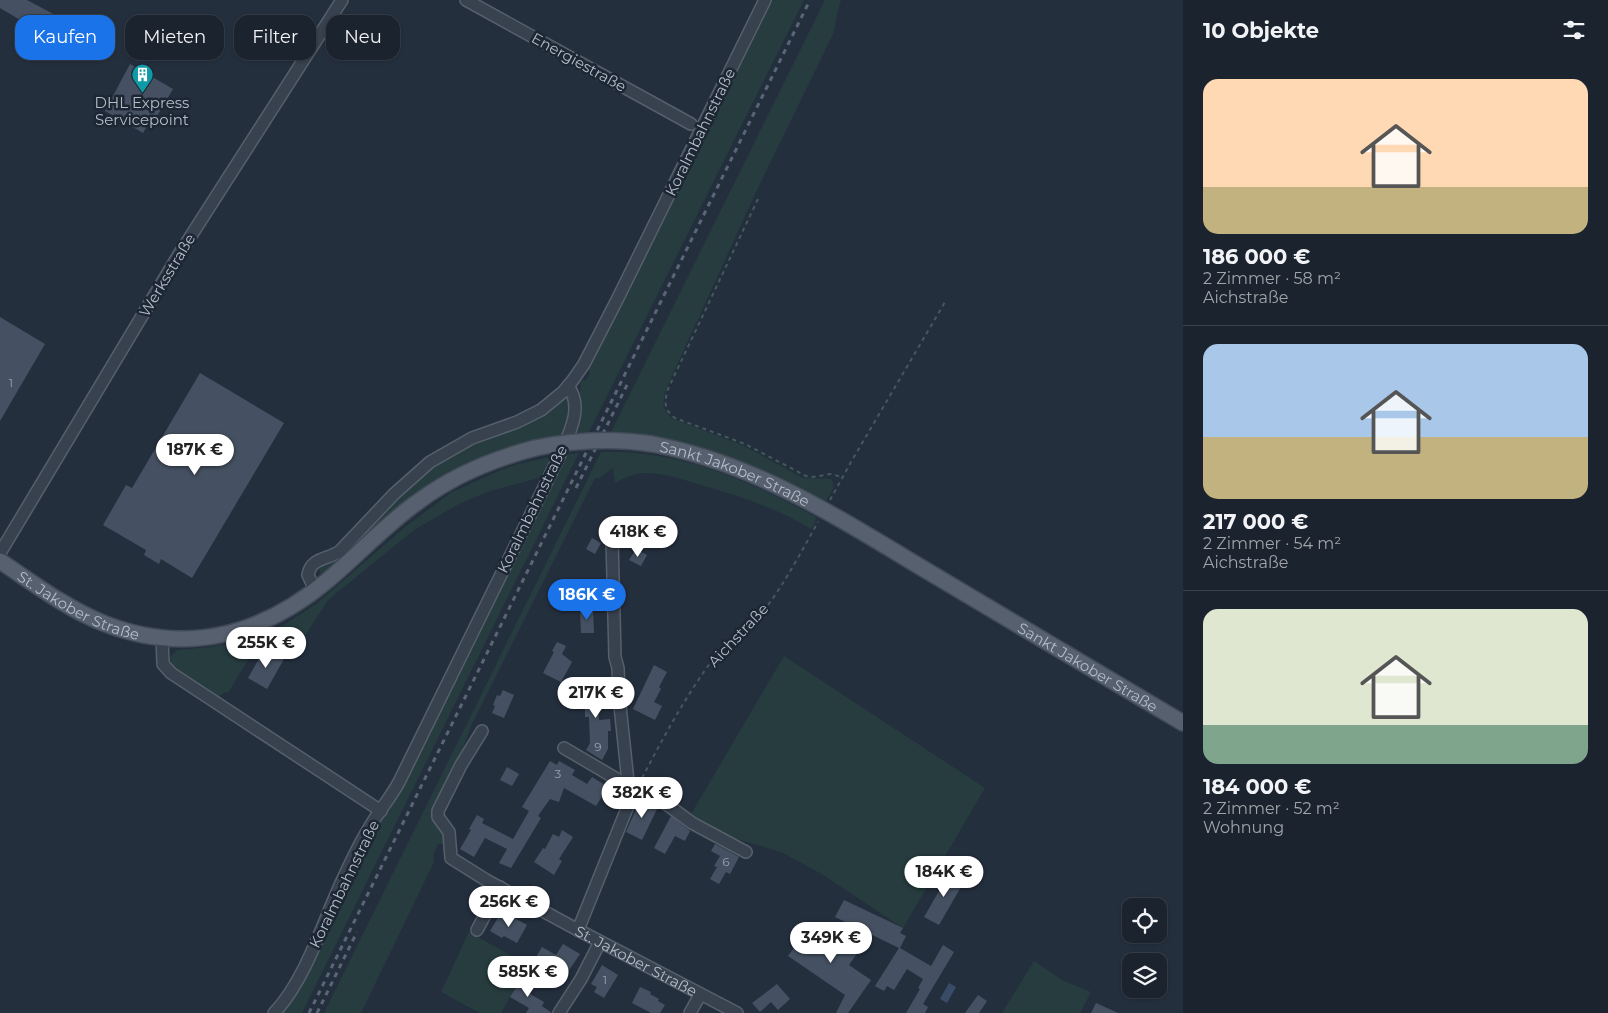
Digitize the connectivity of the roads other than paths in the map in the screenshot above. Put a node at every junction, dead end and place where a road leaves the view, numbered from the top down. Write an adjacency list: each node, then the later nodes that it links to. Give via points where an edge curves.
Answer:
1 (342, 0): 7 (street, Werksstraße, via 178,256)
2 (466, 0): 4 (street, Energiestraße)
3 (764, 0): 5 (street, Koralmbahnstraße, via 589,355)
4 (691, 124)
5 (568, 386): 9 (street, via 541,410 462,443 418,472 340,551 313,564 308,575); 15 (street, Koralmbahnstraße, via 574,395 574,413 561,452 408,765)
6 (612, 538): 14 (street, via 615,657)
7 (0, 554)
8 (0, 561): 10 (main road, St. Jakober Straße, via 92,618 123,630)
9 (315, 590): 10 (main road, Sankt Jakober Straße, via 281,613 244,629 208,637); 11 (main road, Sankt Jakober Straße, bridge, via 392,521 435,490 480,466 511,454 567,442 597,440 652,444 730,464 768,481 825,511)
10 (162, 637): 15 (street, via 163,664 171,673)
11 (1183, 723)
12 (482, 731): 17 (street, St. Jakober Straße, via 438,811 438,817 449,832 451,858)
13 (564, 748): 14 (street)
14 (632, 786): 16 (street, via 654,794 692,822); 19 (street, via 630,801)
15 (381, 811): 22 (street, Koralmbahnstraße, via 364,837 295,983)
16 (746, 852)
17 (500, 887): 18 (street); 19 (street, St. Jakober Straße)
18 (477, 930)
19 (578, 930): 20 (street, St. Jakober Straße)
20 (600, 942): 21 (street, St. Jakober Straße); 23 (street)
21 (700, 995): 24 (street); 25 (street, St. Jakober Straße)
22 (274, 1013)
23 (559, 1013)
24 (690, 1013)
25 (737, 1013)

